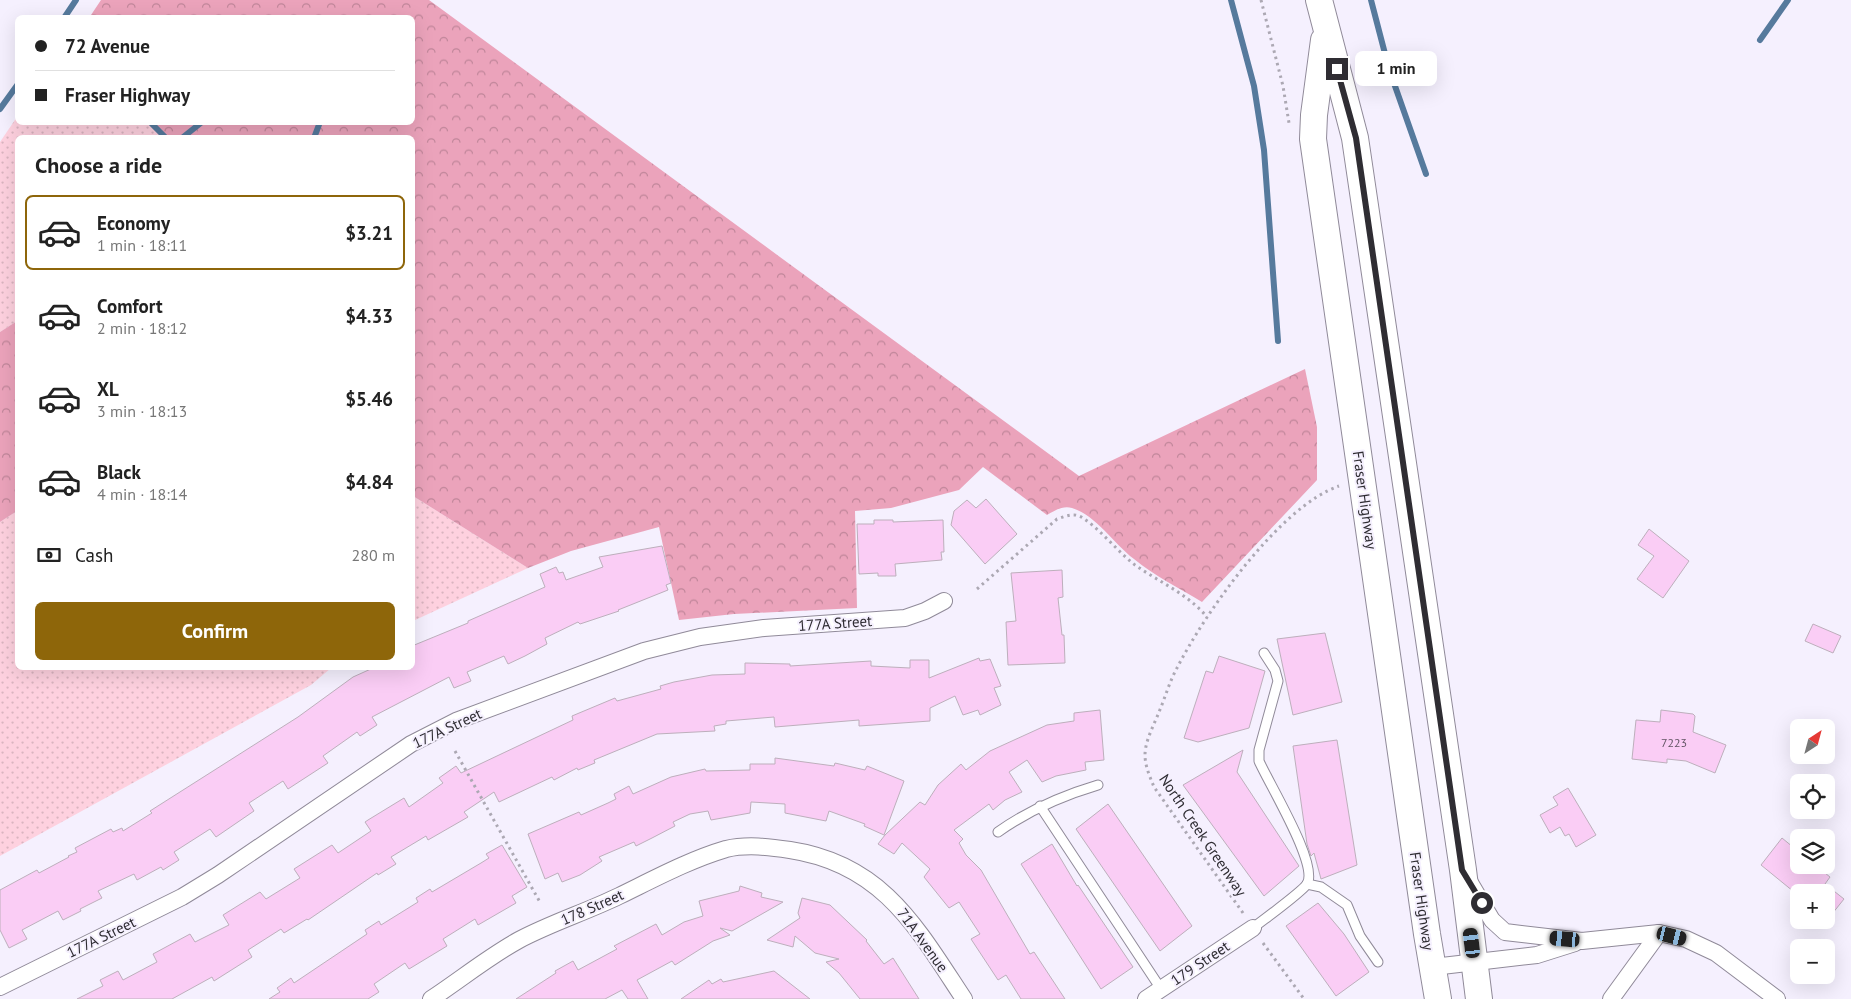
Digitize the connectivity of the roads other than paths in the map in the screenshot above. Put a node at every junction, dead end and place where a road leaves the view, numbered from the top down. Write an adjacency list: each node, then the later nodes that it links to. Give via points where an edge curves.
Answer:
1 (1319, 0): 8 (main road, Fraser Highway, via 1356,138); 15 (main road, Fraser Highway, via 1324,39 1313,139)
2 (944, 601): 16 (street, 177A Street, via 905,618 764,628 644,651 456,721 411,744 182,897)
3 (1264, 653): 9 (lane, via 1278,681 1259,750 1259,761 1306,854 1310,872)
4 (1098, 785): 5 (lane)
5 (1040, 806): 6 (lane); 17 (lane)
6 (998, 832)
7 (766, 846): 18 (street, 178 Street, via 728,849 694,860 537,931); 19 (street, 71A Avenue, via 809,853 839,863 891,897 918,929)
8 (1462, 870): 12 (street, via 1492,920 1505,932); 14 (main road, Fraser Highway)
9 (1307, 884): 10 (lane); 13 (lane, via 1322,887 1348,906 1360,936)
10 (1252, 927): 17 (street, 179 Street)
11 (1659, 933): 12 (street); 23 (street); 24 (street, via 1686,939 1716,953)
12 (1582, 941): 14 (street, via 1537,955)
13 (1378, 962)
14 (1474, 962): 15 (street); 22 (main road, Fraser Highway)
15 (1432, 967): 21 (main road, Fraser Highway)
16 (0, 987)
17 (1161, 989): 20 (street, 179 Street)
18 (431, 999)
19 (964, 999)
20 (1146, 999)
21 (1438, 999)
22 (1479, 999)
23 (1611, 999)
24 (1776, 999)

